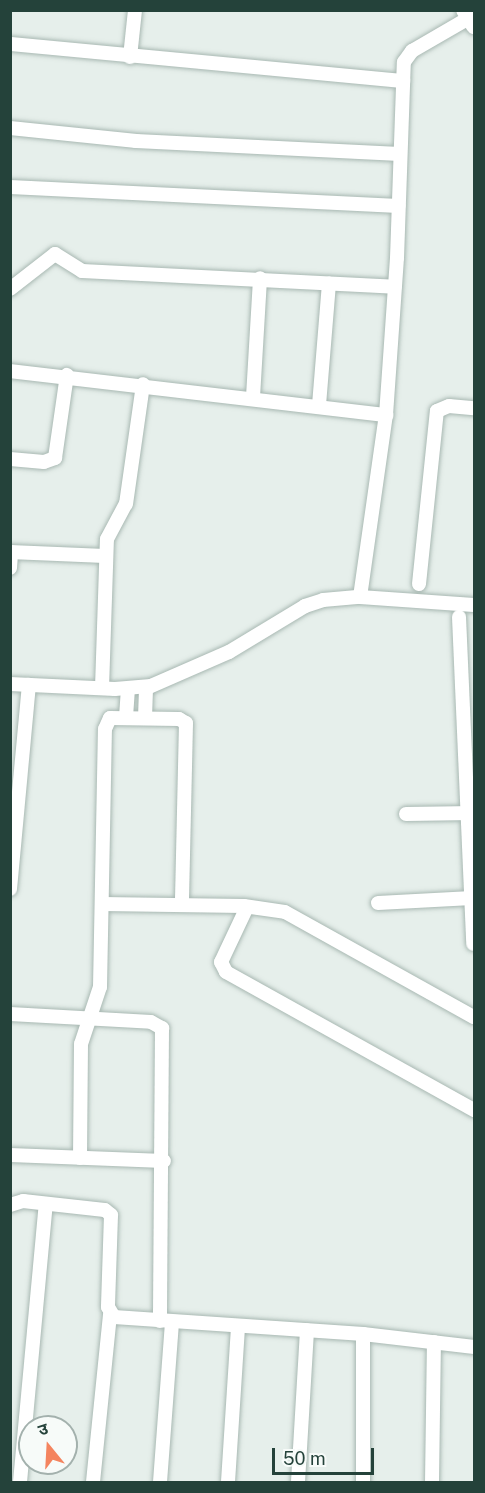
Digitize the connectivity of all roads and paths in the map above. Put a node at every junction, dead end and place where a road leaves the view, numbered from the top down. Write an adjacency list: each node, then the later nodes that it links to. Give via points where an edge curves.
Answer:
1 (135, 10): 4 (street)
2 (469, 18): 5 (street, via 406,56)
3 (10, 44): 4 (street)
4 (130, 57): 5 (street)
5 (403, 81): 7 (street)
6 (10, 128): 7 (street, via 136,141)
7 (400, 154): 9 (street)
8 (10, 187): 9 (street)
9 (399, 206): 12 (street)
10 (260, 278): 11 (street); 13 (street, via 82,271 55,254); 17 (street)
11 (329, 283): 12 (street); 18 (street)
12 (395, 287): 20 (street)
13 (10, 289)
14 (10, 370): 15 (street)
15 (67, 375): 16 (street); 21 (street, via 55,458 44,462)
16 (143, 384): 17 (street); 23 (street, via 126,504 109,530)
17 (253, 397): 18 (street)
18 (319, 405): 20 (street)
19 (474, 408): 25 (street, via 449,406 437,411)
20 (386, 415): 26 (street)
21 (10, 459)
22 (11, 552): 23 (street); 24 (street)
23 (105, 556): 32 (street)
24 (10, 568)
25 (419, 584)
26 (360, 597): 27 (street); 31 (street, via 323,600 305,606 229,652 166,682)
27 (474, 604)
28 (459, 616): 37 (street)
29 (10, 684): 30 (street)
30 (29, 685): 32 (street); 36 (street)
31 (146, 687): 33 (street); 35 (street)
32 (102, 688): 33 (street)
33 (128, 689): 34 (street)
34 (126, 717): 35 (street); 42 (street, via 110,718 106,723)
35 (146, 718): 43 (street, via 184,720 188,728)
36 (16, 789): 39 (street)
37 (472, 813): 38 (street); 40 (street)
38 (406, 814)
39 (10, 890)
40 (472, 898): 41 (street); 45 (street)
41 (378, 903)
42 (102, 904): 43 (street); 47 (street, via 100,987)
43 (182, 905): 44 (street)
44 (248, 907): 48 (street, via 285,912); 49 (street, via 221,962 226,972)
45 (473, 944)
46 (10, 1014): 47 (street)
47 (87, 1017): 51 (street, via 81,1044); 52 (street, via 151,1022 162,1028)
48 (474, 1017)
49 (474, 1110)
50 (10, 1155): 51 (street)
51 (80, 1158): 52 (street)
52 (164, 1161): 56 (street)
53 (46, 1204): 54 (street, via 23,1201); 55 (street, via 105,1210 111,1215); 62 (street)
54 (10, 1205)
55 (110, 1314): 56 (street); 63 (street)
56 (166, 1321): 57 (street); 64 (street)
57 (238, 1326): 58 (street); 65 (street)
58 (307, 1330): 59 (street); 66 (street)
59 (363, 1334): 60 (street); 67 (street)
60 (434, 1342): 61 (street); 68 (street)
61 (474, 1347)
62 (20, 1482)
63 (93, 1482)
64 (160, 1482)
65 (228, 1482)
66 (298, 1482)
67 (363, 1482)
68 (432, 1482)

